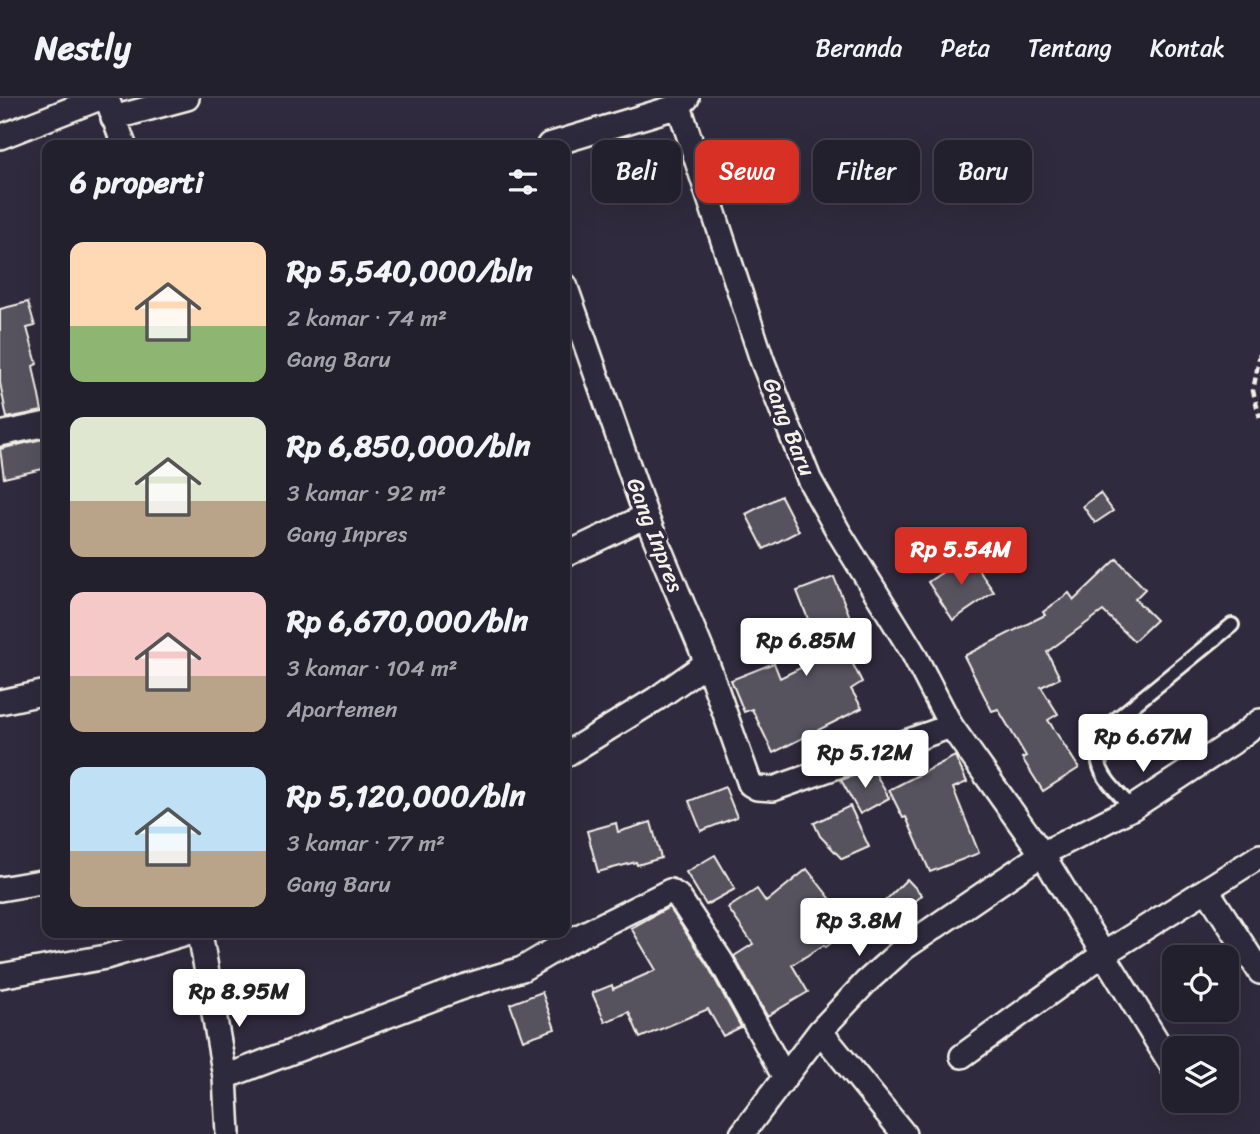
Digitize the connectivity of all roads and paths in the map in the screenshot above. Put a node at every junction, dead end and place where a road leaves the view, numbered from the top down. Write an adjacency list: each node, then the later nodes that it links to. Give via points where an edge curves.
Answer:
1 (100, 98): 4 (street, via 109,104); 5 (street)
2 (187, 98): 4 (street)
3 (683, 102): 7 (street); 20 (street, Gang Baru, via 762,360 809,479 912,651)
4 (114, 118): 6 (street)
5 (0, 136)
6 (122, 140)
7 (565, 140)
8 (570, 299): 13 (street, Gang Inpres)
9 (1260, 354): 10 (path, via 1253,391)
10 (1260, 418)
11 (42, 425): 12 (street)
12 (0, 434)
13 (646, 516): 14 (street); 16 (street, Gang Inpres)
14 (570, 553)
15 (1233, 625): 22 (lane, via 1102,730 1096,749 1101,774)
16 (707, 663): 20 (street, Gang Inpres, via 750,784 757,788 773,789); 21 (street)
17 (42, 693): 18 (street)
18 (0, 702)
19 (1260, 721): 22 (street)
20 (951, 726): 23 (street, Gang Baru)
21 (570, 752)
22 (1132, 808): 23 (street)
23 (1042, 854): 30 (street, Gang Baru); 33 (street, via 904,948)
24 (1260, 856): 27 (street)
25 (42, 882): 26 (street)
26 (0, 889)
27 (1207, 890): 30 (street); 31 (street)
28 (169, 938): 32 (street, via 106,957)
29 (202, 938): 36 (street)
30 (1105, 953): 34 (street, Gang Baru); 35 (street)
31 (1260, 972)
32 (0, 976)
33 (820, 1031): 37 (street); 40 (street)
34 (1162, 1049)
35 (962, 1056)
36 (225, 1077): 37 (street, via 522,969 670,891 721,961); 38 (street)
37 (785, 1077): 39 (street)
38 (228, 1134)
39 (742, 1134)
40 (904, 1134)

